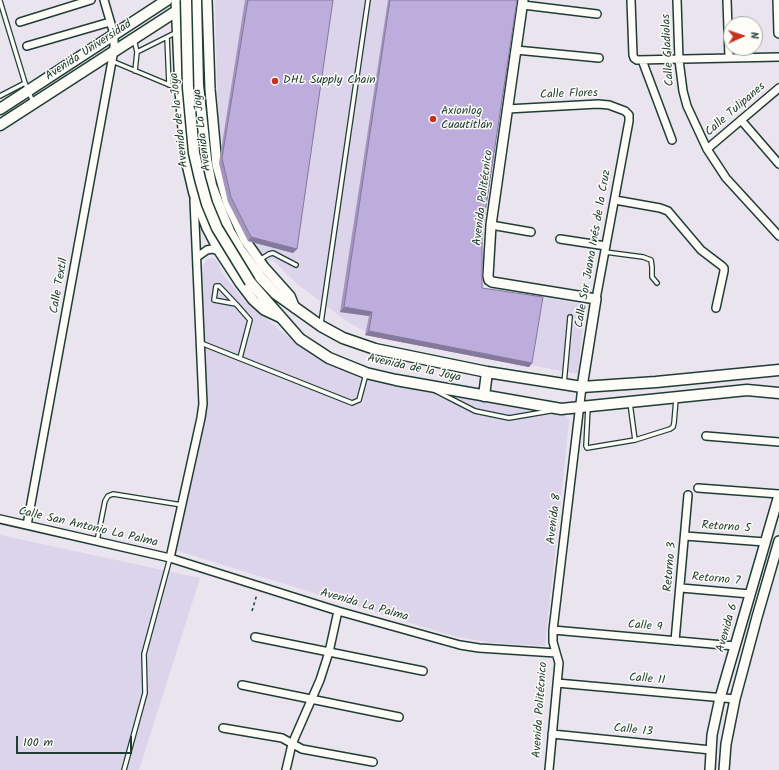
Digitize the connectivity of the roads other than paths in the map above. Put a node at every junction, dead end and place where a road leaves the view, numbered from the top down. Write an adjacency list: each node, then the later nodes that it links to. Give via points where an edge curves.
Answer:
1 (91, 0): 18 (street)
2 (104, 0): 19 (street, Calle Textil)
3 (167, 0): 22 (main road, Avenida Universidad)
4 (176, 0): 16 (street, Avenida La Joya)
5 (186, 0): 68 (main road, Avenida de la Joya, bridge, via 188,88 194,153 207,204 217,228 250,282)
6 (193, 0): 16 (main road, Avenida Universidad)
7 (196, 0): 66 (main road, Avenida de la Joya, via 198,85 211,185 229,231 240,250 276,294)
8 (207, 0): 61 (street, Avenida La Joya, via 210,90 217,164 228,204 245,240)
9 (368, 0): 70 (lane)
10 (631, 0): 32 (street, via 634,58)
11 (678, 0): 33 (street, Calle Gladiolas)
12 (727, 0): 31 (street)
13 (778, 0): 21 (street)
14 (0, 1): 39 (lane)
15 (523, 2): 17 (street); 27 (street, Avenida Politécnico)
16 (176, 11): 20 (street, Avenida La Joya); 24 (main road, Avenida Universidad)
17 (597, 14)
18 (20, 22)
19 (110, 22): 22 (street, Calle Textil); 25 (street)
20 (177, 32): 23 (lane); 35 (street, Avenida La Joya)
21 (779, 33)
22 (114, 34): 26 (street, Calle Textil); 39 (main road, Avenida Universidad)
23 (167, 37): 28 (lane); 36 (lane)
24 (133, 38): 26 (main road, Avenida Universidad); 28 (lane)
25 (28, 46)
26 (114, 50): 34 (street, Calle Textil); 43 (main road, Avenida Universidad)
27 (516, 50): 30 (street); 44 (street, Avenida Politécnico)
28 (137, 52): 37 (lane)
29 (779, 57): 31 (street)
30 (599, 58)
31 (729, 58): 33 (street)
32 (642, 60): 33 (street); 49 (street)
33 (679, 60): 50 (street, Calle Gladiolas, via 687,106)
34 (112, 61): 37 (lane); 95 (street, Calle Textil)
35 (179, 61): 36 (lane); 41 (street, Avenida La Joya)
36 (168, 62): 38 (lane)
37 (135, 71): 38 (lane)
38 (169, 85): 41 (lane)
39 (26, 87): 42 (lane); 43 (lane); 45 (main road, Avenida Universidad)
40 (779, 88): 47 (street, Calle Tulipanes)
41 (180, 90): 52 (street, Avenida La Joya, via 185,156)
42 (0, 96)
43 (33, 103): 48 (main road, Avenida Universidad)
44 (507, 109): 46 (street, Calle Flores, via 598,104 609,105); 54 (street, Avenida Politécnico)
45 (0, 110)
46 (629, 115): 53 (street, Calle Sor Juana Inés de la Cruz)
47 (741, 120): 50 (street, Calle Tulipanes); 51 (street)
48 (0, 125)
49 (672, 140)
50 (708, 149): 56 (street, Calle Gladiolas, via 726,178)
51 (779, 164)
52 (194, 194): 59 (street, Avenida La Joya); 60 (street)
53 (615, 200): 58 (street, Calle Sor Juana Inés de la Cruz); 67 (street, via 668,211 701,250 724,268)
54 (491, 225): 55 (street); 64 (street, Avenida Politécnico, via 489,280)
55 (531, 232)
56 (779, 236)
57 (560, 239): 58 (street)
58 (605, 249): 63 (lane, via 651,260 652,277); 64 (street, Calle Sor Juana Inés de la Cruz)
59 (219, 251): 60 (street, via 207,250); 68 (street, Avenida La Joya, via 253,300 264,310)
60 (197, 257): 71 (street)
61 (260, 260): 62 (lane, via 273,253); 66 (street, Avenida La Joya, via 290,296)
62 (296, 265)
63 (657, 283)
64 (596, 299): 78 (street, Calle Sor Juana Inés de la Cruz)
65 (236, 304): 65 (lane, via 214,300 216,286 219,286); 72 (lane, via 250,320)
66 (295, 308): 70 (main road, Avenida de la Joya)
67 (716, 308)
68 (279, 317): 75 (main road, Avenida de la Joya, via 300,339 329,358)
69 (570, 317): 76 (lane)
70 (321, 326): 74 (main road, Avenida de la Joya, via 343,338 375,348)
71 (201, 343): 72 (lane); 93 (street, via 203,404)
72 (240, 358): 75 (lane, via 352,403 359,400)
73 (779, 370): 78 (main road, Avenida de la Joya)
74 (487, 372): 76 (main road, Avenida de la Joya); 80 (main road)
75 (366, 373): 77 (main road, Avenida de la Joya)
76 (564, 384): 78 (main road, Avenida de la Joya)
77 (426, 386): 80 (main road, Avenida de la Joya); 84 (lane, via 475,411 509,418)
78 (582, 387): 83 (street, Avenida 8)
79 (779, 393): 81 (main road, Avenida de la Joya, via 747,390)
80 (484, 396): 84 (main road, Avenida de la Joya)
81 (676, 397): 82 (main road, Avenida de la Joya); 88 (lane, via 673,427)
82 (630, 402): 83 (main road, Avenida de la Joya); 88 (lane)
83 (583, 407): 84 (main road, Avenida de la Joya); 85 (street, Avenida 8); 86 (lane)
84 (561, 409)
85 (577, 425): 86 (lane); 104 (street, Avenida 8)
86 (587, 425): 88 (lane, via 587,448)
87 (706, 436): 89 (street)
88 (635, 440)
89 (779, 442)
90 (698, 488): 91 (street)
91 (779, 494): 99 (street, Avenida 6)
92 (688, 495): 96 (street, Retorno 3)
93 (182, 505): 97 (lane, via 113,494 108,496); 100 (street)
94 (0, 519): 95 (street, Calle San Antonio La Palma)
95 (27, 525): 97 (street, Calle San Antonio La Palma)
96 (685, 536): 99 (street, Retorno 5); 101 (street, Retorno 3)
97 (96, 541): 100 (street, Calle San Antonio La Palma)
98 (779, 541): 115 (street, Avenida 6)
99 (765, 542): 102 (street, Avenida 6)
100 (170, 558): 103 (street, Avenida La Palma); 122 (lane, via 144,654 145,693)
101 (681, 588): 102 (street, Retorno 7); 106 (street, Retorno 3)
102 (750, 594): 107 (street, Avenida 6)
103 (338, 610): 108 (street); 109 (street, Avenida La Palma, via 460,645)
104 (553, 630): 106 (street, Calle 9); 109 (street, Avenida 8)
105 (255, 636): 108 (street)
106 (675, 641): 107 (street, Calle 9)
107 (735, 646): 113 (street, Avenida 6)
108 (329, 652): 110 (street); 114 (street)
109 (556, 653): 111 (street, Avenida Politécnico, via 559,663)
110 (423, 671)
111 (558, 684): 113 (street, Calle 11); 118 (street, Avenida Politécnico)
112 (242, 685): 114 (street)
113 (720, 698): 115 (street, Calle 11); 120 (street, Avenida 6)
114 (312, 699): 116 (street); 119 (street)
115 (735, 699): 126 (street, Avenida 6, via 726,744)
116 (399, 717)
117 (223, 728): 119 (street, via 282,738)
118 (552, 734): 120 (street, Calle 13); 124 (street, Avenida Politécnico)
119 (292, 744): 121 (street); 123 (street)
120 (711, 750): 125 (street, Avenida 6)
121 (373, 762)
122 (124, 770)
123 (286, 770)
124 (549, 770)
125 (710, 770)
126 (724, 770)

